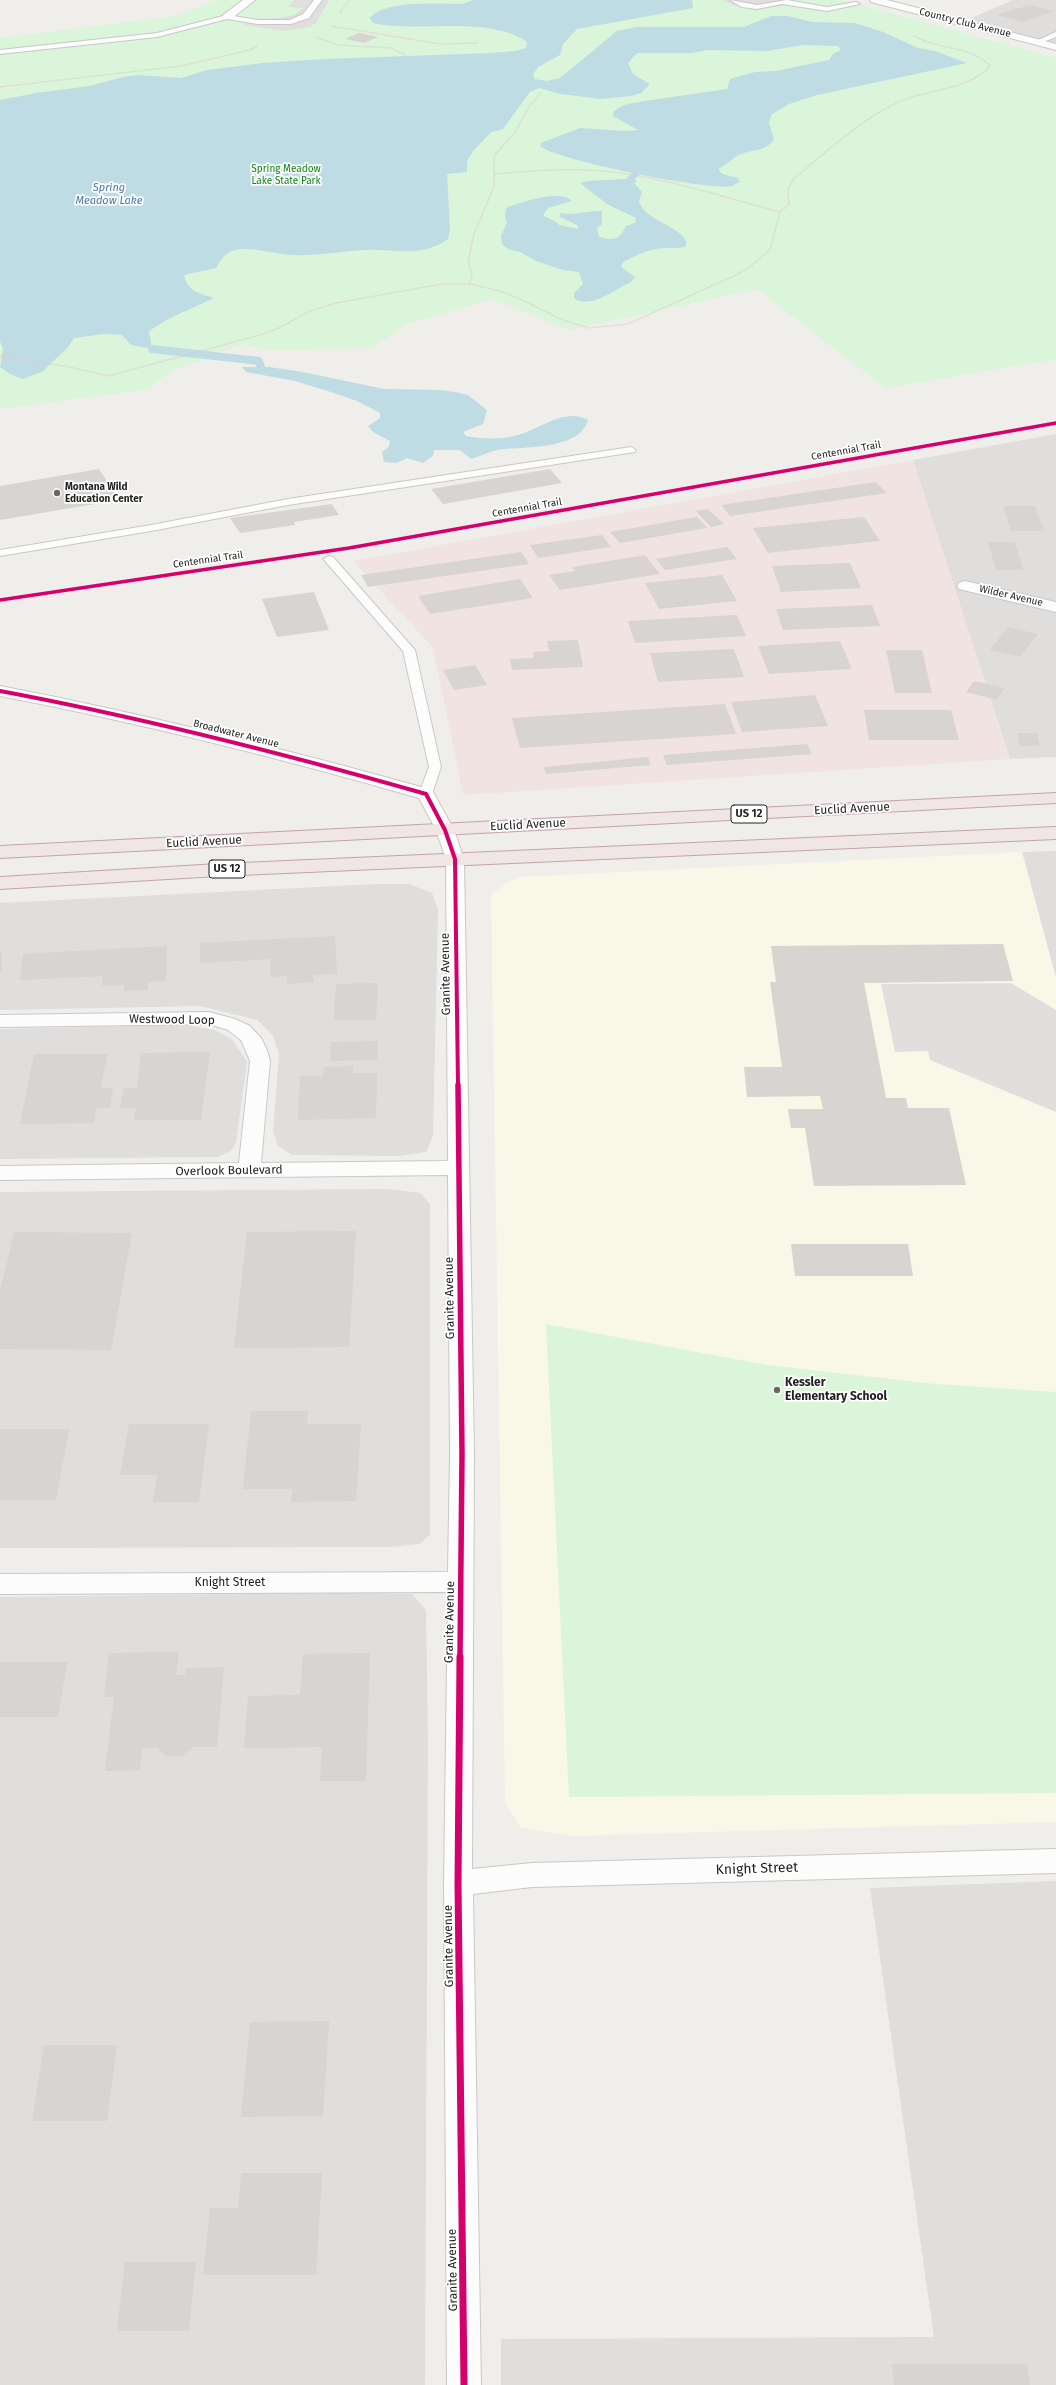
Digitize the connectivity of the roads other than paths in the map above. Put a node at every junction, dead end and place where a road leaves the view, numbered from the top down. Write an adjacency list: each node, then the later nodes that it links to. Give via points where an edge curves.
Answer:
1 (250, 0): 7 (street)
2 (318, 0): 7 (lane, via 306,16 291,22 258,22)
3 (734, 0): 5 (lane, via 740,5 751,6)
4 (875, 0): 9 (street, Country Club Avenue)
5 (782, 1): 6 (lane, via 826,8)
6 (856, 4)
7 (227, 17): 11 (lane, via 157,35)
8 (1056, 34): 9 (lane)
9 (1038, 42): 10 (street, Country Club Avenue)
10 (1056, 47)
11 (0, 52)
12 (631, 450): 13 (lane, via 288,502)
13 (0, 553)
14 (329, 559): 18 (lane, via 409,650 435,767)
15 (966, 586): 16 (street, Wilder Avenue)
16 (1056, 607)
17 (0, 691): 18 (street, Broadwater Avenue, via 207,735)
18 (426, 794): 20 (street)
19 (1056, 798): 20 (highway, Euclid Avenue / US 12)
20 (445, 830): 22 (highway, Euclid Avenue / US 12); 23 (street, Granite Avenue)
21 (1056, 833): 23 (highway, US 12)
22 (0, 852)
23 (455, 859): 24 (highway, US 12); 26 (street, Granite Avenue)
24 (0, 883)
25 (0, 1021): 27 (street, Westwood Loop, via 209,1018 241,1028 251,1037 258,1049 260,1061)
26 (459, 1168): 27 (street, Overlook Boulevard); 29 (street, Granite Avenue, via 462,1447)
27 (249, 1170): 28 (street, Overlook Boulevard)
28 (0, 1174)
29 (460, 1582): 30 (street, Knight Street); 32 (street, Granite Avenue)
30 (0, 1584)
31 (1056, 1861): 32 (street, Knight Street, via 540,1875)
32 (458, 1883): 33 (street, Granite Avenue)
33 (464, 2385)

